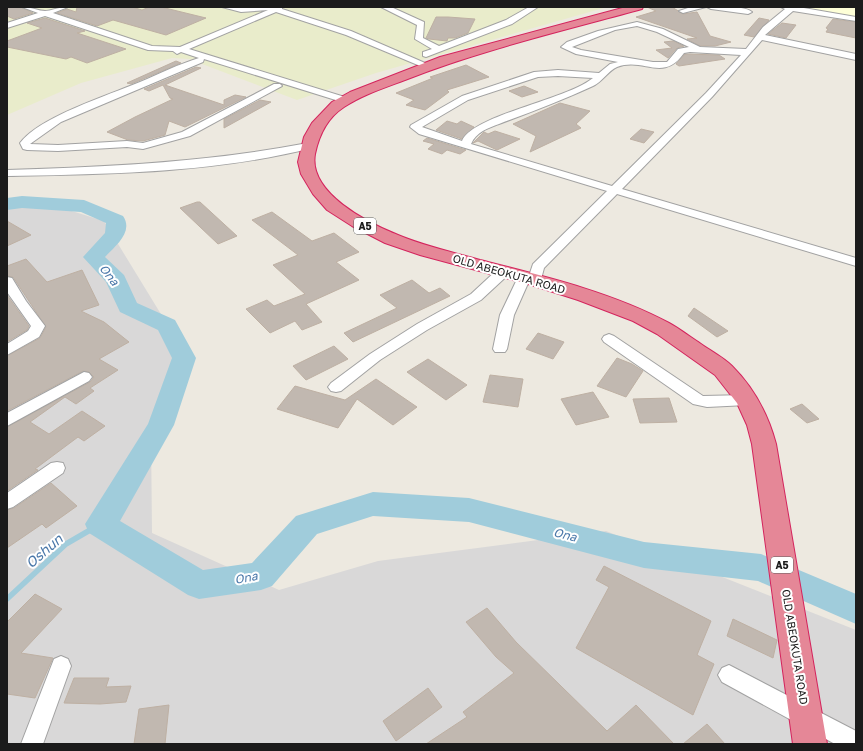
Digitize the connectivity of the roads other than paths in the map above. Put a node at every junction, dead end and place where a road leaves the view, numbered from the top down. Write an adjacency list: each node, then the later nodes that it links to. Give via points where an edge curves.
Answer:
1 (26, 7): 14 (street)
2 (64, 7): 14 (street)
3 (226, 7): 4 (street, via 241,10)
4 (267, 7): 11 (street)
5 (385, 7): 23 (street, via 421,24 419,39)
6 (534, 7): 23 (street, via 509,22)
7 (638, 7): 23 (highway, OLD ABEOKUTA ROAD / A5)
8 (702, 7): 12 (street)
9 (711, 7): 13 (street)
10 (788, 7): 15 (street); 17 (street)
11 (280, 8): 20 (street); 20 (street, via 386,48); 22 (street)
12 (683, 11)
13 (748, 12)
14 (47, 14): 16 (street); 22 (street, via 151,48)
15 (856, 19)
16 (7, 26)
17 (761, 37): 18 (street); 21 (street)
18 (778, 40): 21 (street, via 768,41); 24 (street)
19 (697, 48): 21 (street, via 725,52); 26 (street, via 681,50 669,64 653,65); 26 (street, via 636,23 565,47)
20 (398, 49): 23 (street); 23 (street)
21 (749, 50): 33 (street)
22 (174, 51): 25 (street); 29 (street)
23 (428, 55): 29 (highway, OLD ABEOKUTA ROAD / A5, via 381,84)
24 (856, 57)
25 (200, 60): 28 (street); 28 (street, via 47,125 25,144 58,148 127,144 143,146 186,134)
26 (631, 61): 27 (street, via 613,66)
27 (600, 76): 30 (street, via 592,83 481,127 469,136); 30 (street, via 537,74 465,98 415,127)
28 (277, 86): 29 (street)
29 (341, 102): 31 (highway, OLD ABEOKUTA ROAD / A5, via 319,123)
30 (465, 145): 33 (street)
31 (308, 146): 32 (street, via 263,155 165,167); 35 (highway, OLD ABEOKUTA ROAD / A5, via 306,162 309,174 319,191 333,206 391,239)
32 (7, 173)
33 (615, 190): 34 (street); 36 (street, via 538,267)
34 (856, 262)
35 (503, 272): 36 (highway, OLD ABEOKUTA ROAD / A5); 42 (street, via 476,298 422,327 375,357)
36 (530, 279): 40 (street, via 510,304); 43 (highway, OLD ABEOKUTA ROAD / A5, via 618,307 664,329 723,370)
37 (7, 281): 39 (street, via 38,326 34,334)
38 (609, 339): 43 (street, via 698,400)
39 (7, 350)
40 (500, 350)
41 (84, 377): 44 (street)
42 (336, 387)
43 (747, 400): 49 (highway, OLD ABEOKUTA ROAD / A5, via 759,425 764,444)
44 (7, 420)
45 (57, 468): 46 (street)
46 (7, 502)
47 (61, 666): 51 (street)
48 (729, 675): 49 (street)
49 (808, 731): 50 (street)
50 (856, 743)
51 (32, 744)

